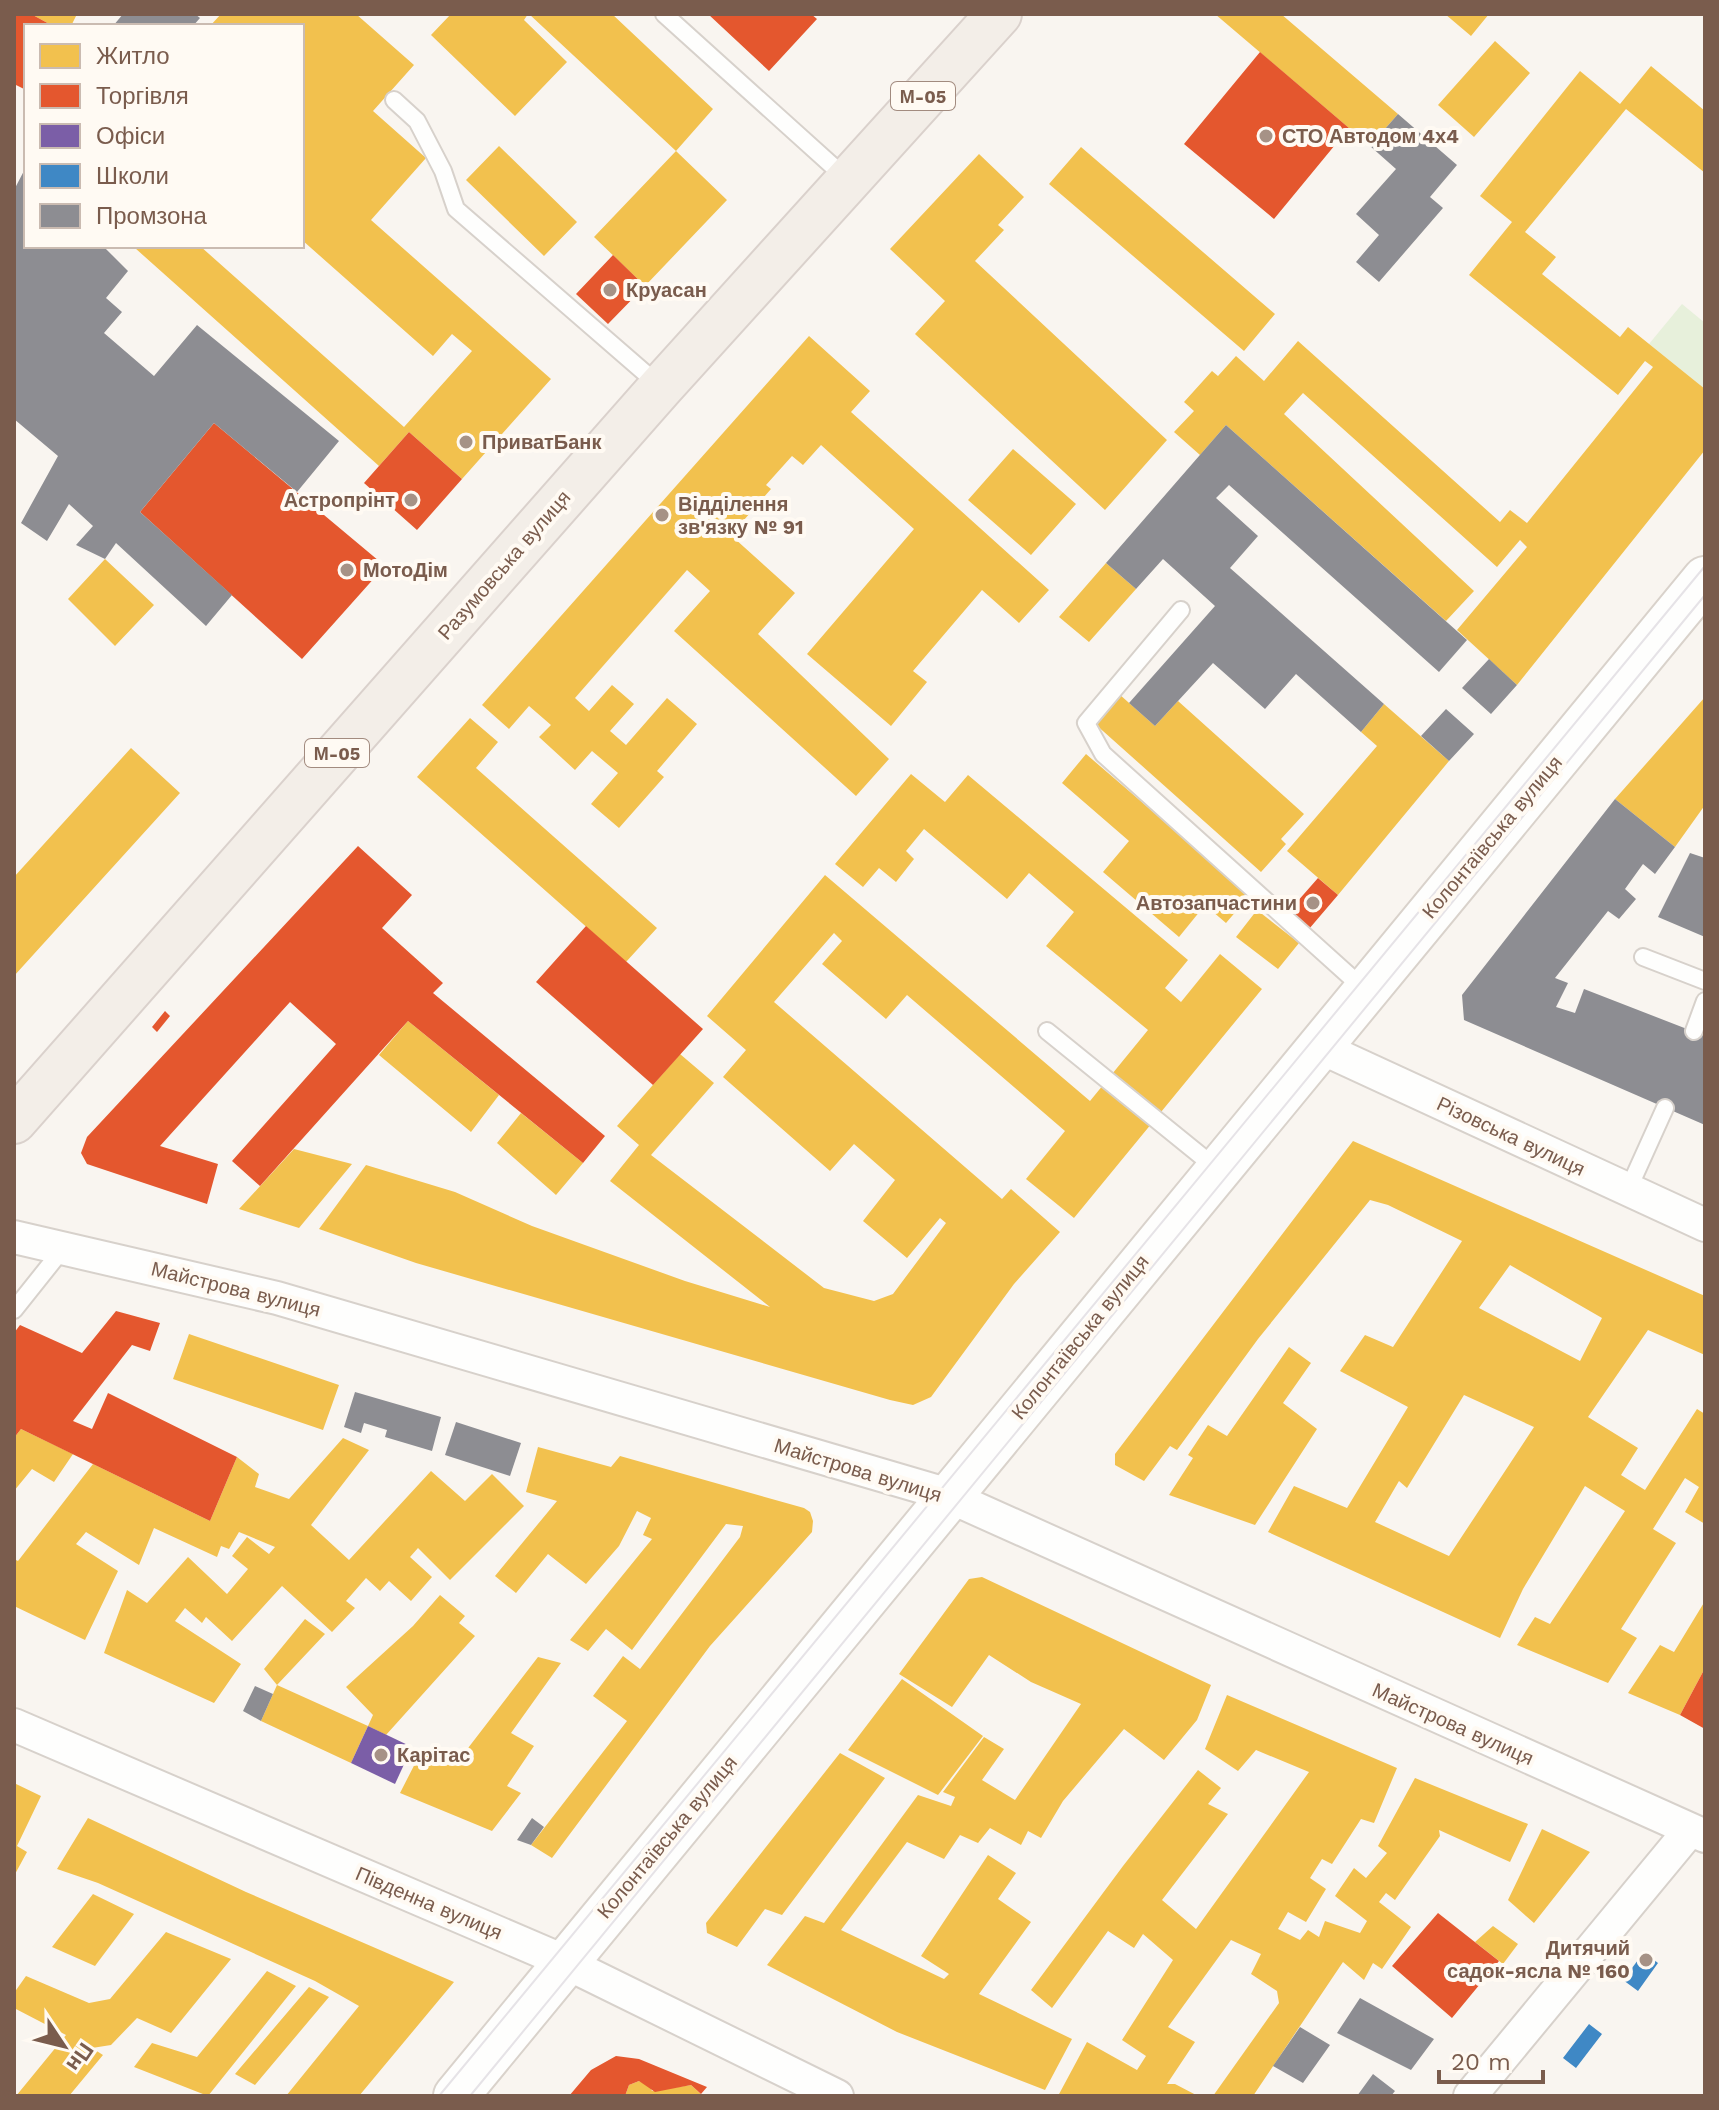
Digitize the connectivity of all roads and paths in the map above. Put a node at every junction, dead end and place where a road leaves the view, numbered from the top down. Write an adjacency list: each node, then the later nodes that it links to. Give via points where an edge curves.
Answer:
1 (664, 14): 4 (lane)
2 (999, 14): 4 (main road, Разумовська вулиця / М-05)
3 (394, 100): 5 (lane, via 417,121 456,209)
4 (847, 179): 5 (main road, Разумовська вулиця / М-05)
5 (661, 387): 16 (main road, Разумовська вулиця / М-05)
6 (1705, 579): 10 (main road, Колонтаївська вулиця)
7 (1181, 610): 10 (lane, via 1086,723 1093,740)
8 (1643, 957): 9 (lane)
9 (1705, 981)
10 (1365, 990): 14 (main road, Колонтаївська вулиця)
11 (1705, 1001): 13 (lane)
12 (1047, 1031): 17 (lane)
13 (1694, 1031)
14 (1320, 1044): 17 (main road, Колонтаївська вулиця); 18 (street, Різовська вулиця)
15 (1665, 1108): 18 (lane)
16 (14, 1121)
17 (1217, 1169): 23 (main road, Колонтаївська вулиця)
18 (1628, 1190): 19 (street, Різовська вулиця)
19 (1705, 1225)
20 (14, 1237): 21 (street, Майстрова вулиця)
21 (65, 1246): 22 (lane); 23 (street, Майстрова вулиця, via 277,1298)
22 (14, 1310)
23 (950, 1497): 25 (street, Майстрова вулиця); 26 (main road, Колонтаївська вулиця)
24 (14, 1725): 26 (street, Південна вулиця)
25 (1698, 1833): 29 (street)
26 (563, 1962): 27 (main road, Колонтаївська вулиця); 28 (street, Південна вулиця)
27 (456, 2096)
28 (837, 2096)
29 (1470, 2096)

